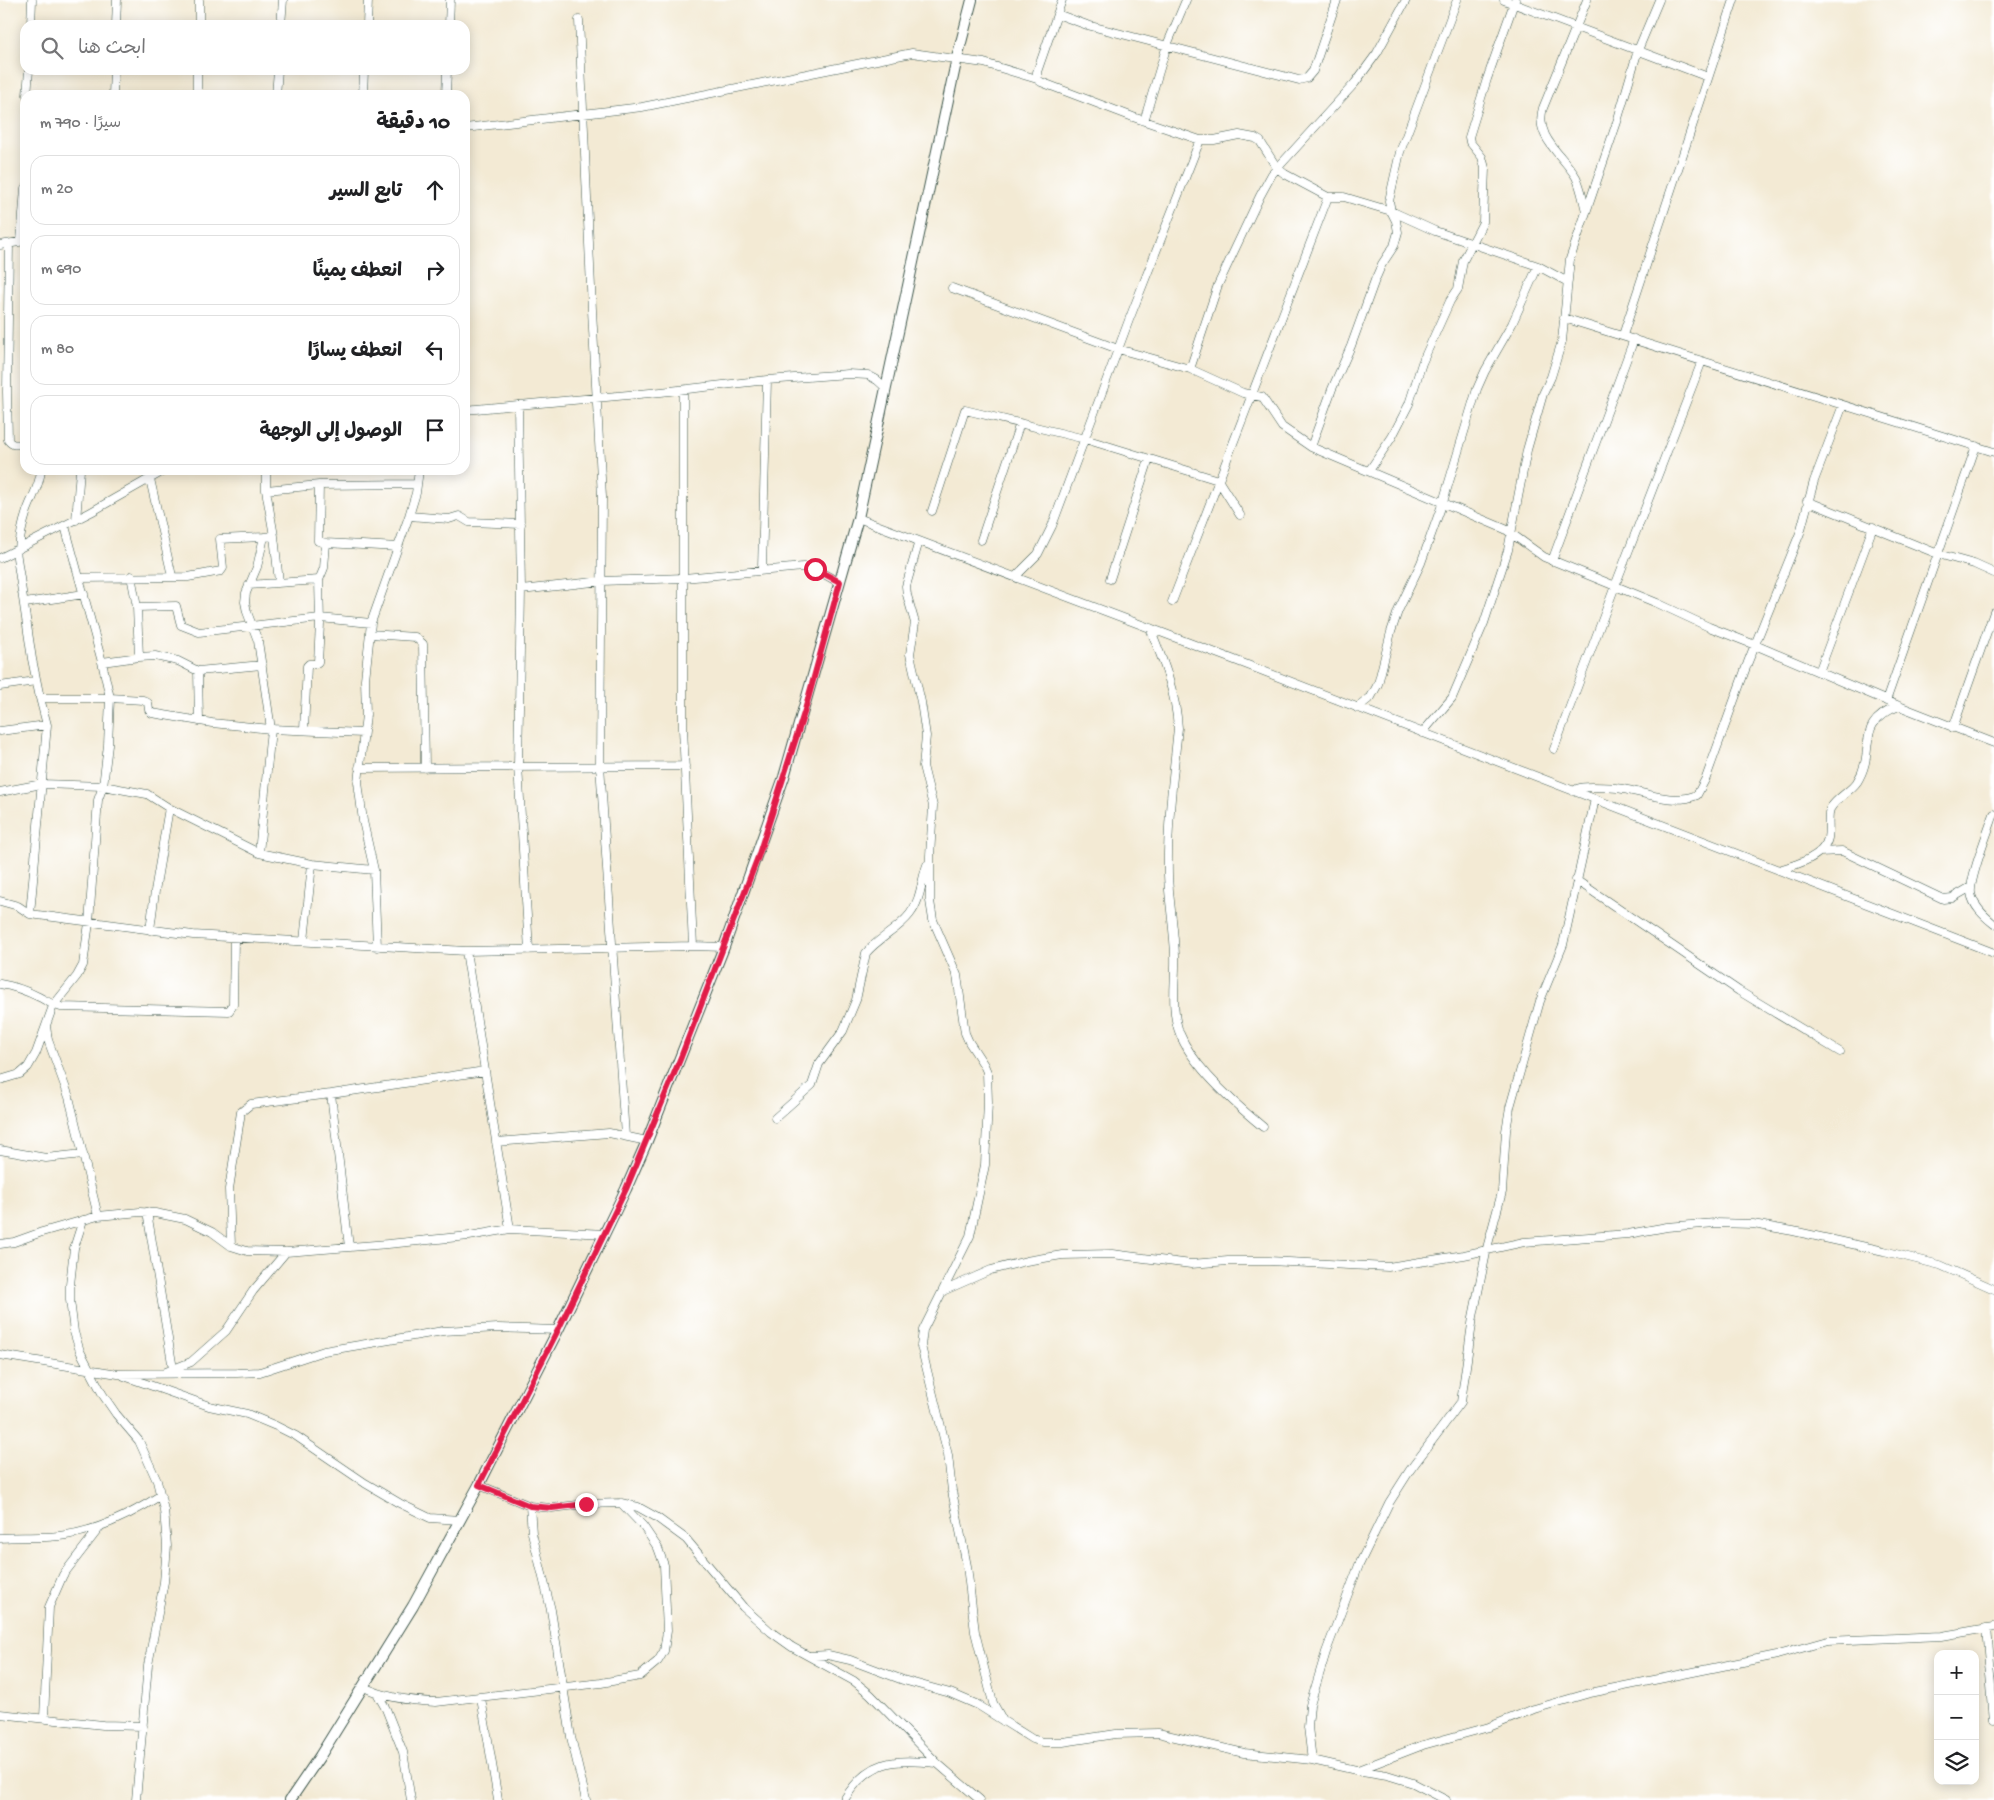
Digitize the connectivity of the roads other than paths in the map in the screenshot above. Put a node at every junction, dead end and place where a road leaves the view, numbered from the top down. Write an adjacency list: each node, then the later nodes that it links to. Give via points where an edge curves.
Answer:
1 (32, 0): 19 (street)
2 (117, 0): 20 (street)
3 (199, 0): 21 (street)
4 (283, 0): 22 (street)
5 (368, 0): 23 (street)
6 (450, 0): 24 (street)
7 (972, 0): 29 (street)
8 (1062, 0): 18 (street)
9 (1186, 0): 27 (street)
10 (1337, 0): 27 (street, via 1317,64 1307,78 1290,79)
11 (1406, 0): 48 (street, via 1377,53 1355,83)
12 (1457, 0): 50 (street, via 1400,152 1390,193)
13 (1504, 0): 17 (street)
14 (1587, 0): 26 (street)
15 (1659, 0): 28 (street)
16 (1734, 0): 36 (street)
17 (1515, 2): 26 (street); 53 (street, via 1469,137 1482,157 1486,177 1483,222)
18 (1058, 14): 27 (street, via 1087,25); 37 (street)
19 (31, 20)
20 (116, 20)
21 (198, 20)
22 (281, 20)
23 (367, 20)
24 (449, 20)
25 (579, 20): 44 (street)
26 (1578, 28): 28 (street); 51 (street, via 1543,108 1540,125 1577,179)
27 (1167, 45): 45 (street)
28 (1638, 50): 36 (street); 51 (street)
29 (957, 58): 37 (street); 44 (street, via 912,53 642,107); 66 (street)
30 (29, 75): 38 (street)
31 (114, 75): 39 (street)
32 (198, 75): 40 (street)
33 (278, 75): 41 (street)
34 (364, 75): 42 (street)
35 (447, 75): 43 (street)
36 (1708, 77): 60 (street)
37 (1037, 79): 45 (street)
38 (28, 90)
39 (113, 90)
40 (197, 90)
41 (276, 90)
42 (363, 90)
43 (446, 90)
44 (583, 114): 46 (street); 70 (street)
45 (1144, 121): 47 (street)
46 (470, 127)
47 (1200, 140): 48 (street, via 1239,135 1255,138); 62 (street)
48 (1277, 168): 49 (street); 64 (street, via 1260,196 1218,285)
49 (1328, 197): 50 (street, via 1344,197); 69 (street)
50 (1390, 211): 53 (street, via 1435,231); 78 (street, via 1398,232 1394,246 1375,280)
51 (1586, 211): 57 (street)
52 (20, 242): 55 (street)
53 (1471, 242): 56 (street); 81 (street, via 1463,261 1458,289 1422,363 1409,404)
54 (0, 244): 55 (street)
55 (9, 244): 68 (street)
56 (1538, 266): 57 (street); 93 (street, via 1477,389)
57 (1566, 281): 59 (street)
58 (952, 288): 62 (street)
59 (1564, 318): 60 (street); 102 (street, via 1559,352 1527,450)
60 (1623, 335): 61 (street)
61 (1634, 339): 63 (street); 112 (street)
62 (1118, 349): 64 (street); 75 (street)
63 (1702, 362): 72 (street); 126 (street)
64 (1190, 369): 69 (street)
65 (767, 380): 66 (street, via 859,373 872,377); 67 (street); 113 (street)
66 (886, 388): 97 (street)
67 (683, 390): 70 (street); 119 (street)
68 (3, 392): 76 (street, via 8,440 11,444)
69 (1251, 395): 78 (street, via 1262,397 1282,427); 88 (street)
70 (598, 398): 71 (street); 122 (street)
71 (518, 404): 73 (street); 99 (street)
72 (1843, 406): 77 (street); 92 (street)
73 (470, 409)
74 (1020, 423): 75 (street); 94 (street, via 964,410); 105 (street)
75 (1085, 439): 80 (street); 117 (street, via 1052,526 1038,554)
76 (20, 445)
77 (1976, 446): 79 (street); 110 (street)
78 (1311, 447): 81 (street)
79 (1994, 452)
80 (1149, 459): 88 (street); 120 (street)
81 (1369, 471): 93 (street)
82 (40, 475): 109 (street, via 26,512)
83 (80, 475): 98 (street)
84 (157, 475): 87 (street)
85 (266, 475): 91 (street)
86 (418, 475): 89 (street)
87 (150, 479): 98 (street); 116 (street)
88 (1218, 481): 95 (street); 129 (street)
89 (417, 484): 90 (street); 96 (street)
90 (319, 485): 91 (street); 107 (street, via 318,540)
91 (266, 490): 103 (street)
92 (1807, 501): 101 (street); 138 (street, via 1800,533)
93 (1443, 502): 102 (street); 150 (street, via 1421,562 1398,611 1378,684 1371,697)
94 (932, 511)
95 (1240, 515)
96 (409, 516): 99 (street, via 449,519 459,516 468,522); 108 (street)
97 (858, 518): 106 (street); 124 (street)
98 (76, 520): 100 (street)
99 (521, 524): 127 (street)
100 (65, 526): 109 (street); 118 (street)
101 (1873, 527): 110 (street); 143 (street)
102 (1512, 534): 112 (street, via 1531,550); 158 (street, via 1484,623 1456,691)
103 (274, 536): 104 (street); 123 (street)
104 (264, 537): 116 (street, via 222,538 219,542 221,571 188,577); 125 (street, via 257,568)
105 (981, 540)
106 (919, 541): 117 (street); 175 (street, via 906,586 915,623 910,654 926,736 923,766 933,806)
107 (326, 543): 108 (street); 121 (street, via 324,568)
108 (398, 547): 134 (street)
109 (18, 550): 111 (street); 130 (street)
110 (1938, 554): 114 (street); 148 (street)
111 (0, 558)
112 (1552, 560): 126 (street)
113 (762, 570): 119 (street); 124 (street, via 803,567 815,569)
114 (1994, 573)
115 (131, 576): 116 (street); 118 (street); 131 (street)
116 (172, 576)
117 (1016, 577): 136 (street)
118 (80, 578): 128 (street)
119 (684, 578): 122 (street); 163 (street)
120 (1110, 579)
121 (319, 580): 123 (street); 133 (street)
122 (602, 581): 127 (street); 161 (street)
123 (279, 582): 125 (street)
124 (840, 582): 190 (street, via 784,777)
125 (249, 585): 135 (street, via 245,602)
126 (1615, 586): 138 (street); 160 (street)
127 (521, 590): 162 (street)
128 (84, 594): 130 (street); 140 (street)
129 (1172, 602)
130 (25, 603): 144 (street)
131 (137, 607): 135 (street, via 176,606 181,624 196,631); 139 (street)
132 (1994, 612): 153 (street)
133 (320, 618): 134 (street); 135 (street); 155 (street, via 318,662 307,666)
134 (371, 624): 137 (street)
135 (252, 626): 141 (street)
136 (1150, 628): 150 (street); 203 (street, via 1166,667 1178,728 1168,834 1168,877 1175,952 1174,988 1180,1033 1190,1053 1212,1079 1238,1107)
137 (370, 634): 157 (street, via 365,679 366,715); 165 (street, via 415,637 423,644)
138 (1755, 645): 143 (street); 168 (street, via 1697,795 1672,798 1603,787)
139 (139, 656): 140 (street); 142 (street, via 167,658)
140 (102, 662): 147 (street)
141 (262, 665): 142 (street); 154 (street)
142 (198, 671): 151 (street)
143 (1819, 672): 148 (street)
144 (36, 681): 145 (street); 146 (street)
145 (0, 686)
146 (40, 698): 147 (street); 152 (street)
147 (110, 698): 151 (street, via 147,701 152,713); 167 (street)
148 (1886, 700): 149 (street)
149 (1899, 706): 153 (street); 173 (street, via 1883,713 1872,724 1860,775 1854,786 1832,806 1827,841)
150 (1357, 708): 158 (street)
151 (199, 721): 154 (street)
152 (47, 726): 156 (street); 166 (street)
153 (1953, 728): 159 (street)
154 (272, 729): 155 (street); 174 (street)
155 (304, 730): 157 (street)
156 (0, 731)
157 (362, 733): 164 (street)
158 (1422, 733): 168 (street)
159 (1994, 743)
160 (1554, 749)
161 (600, 765): 162 (street); 163 (street); 191 (street)
162 (518, 766): 165 (street); 192 (street)
163 (685, 766): 188 (street)
164 (359, 768): 165 (street); 177 (street, via 363,821)
165 (425, 768)
166 (42, 784): 167 (street); 169 (street); 182 (street)
167 (103, 786): 171 (street, via 147,794); 183 (street, via 98,800)
168 (1573, 791): 170 (street)
169 (0, 792)
170 (1595, 799): 178 (street); 179 (street)
171 (169, 808): 174 (street); 185 (street)
172 (1994, 814): 180 (street)
173 (1819, 852): 178 (street); 180 (street, via 1842,851 1943,899 1952,898)
174 (259, 853): 176 (street)
175 (930, 856): 202 (street, via 916,905 902,923 866,953 852,1010 843,1031 819,1064 812,1085); 220 (street, via 933,920 957,975 965,1033 984,1065 988,1087 985,1165 978,1201 970,1236)
176 (312, 864): 177 (street); 187 (street)
177 (374, 870): 189 (street)
178 (1779, 870): 194 (street)
179 (1576, 880): 198 (street, via 1739,991); 217 (street, via 1563,945 1540,1001 1510,1107 1502,1192)
180 (1971, 886): 184 (street, via 1976,904)
181 (0, 901): 182 (street, via 18,906)
182 (30, 914): 183 (street)
183 (89, 923): 185 (street); 196 (street, via 80,971)
184 (1994, 924)
185 (150, 930): 186 (street)
186 (234, 937): 187 (street); 196 (street, via 233,1005 230,1010)
187 (304, 941): 189 (street)
188 (693, 946): 190 (street); 191 (street)
189 (377, 947): 193 (street)
190 (724, 947): 205 (street)
191 (613, 949): 192 (street); 204 (street)
192 (529, 950): 193 (street)
193 (466, 952): 199 (street)
194 (1994, 953)
195 (0, 984): 196 (street, via 38,996)
196 (53, 1006): 197 (street)
197 (46, 1023): 200 (street, via 28,1067 20,1074); 208 (street, via 48,1040 69,1097)
198 (1840, 1052)
199 (486, 1071): 201 (street); 206 (street)
200 (0, 1080)
201 (331, 1094): 215 (street, via 250,1104 241,1112 229,1189); 216 (street)
202 (775, 1118)
203 (1263, 1127)
204 (625, 1136): 205 (street); 206 (street, via 609,1133)
205 (647, 1141): 213 (street)
206 (496, 1142): 212 (street)
207 (0, 1150): 208 (street, via 46,1158)
208 (83, 1154): 210 (street)
209 (147, 1212): 210 (street); 215 (street, via 185,1219); 224 (street)
210 (98, 1216): 211 (street)
211 (83, 1220): 214 (street); 223 (street, via 74,1248 70,1300 74,1332)
212 (510, 1230): 213 (street); 216 (street)
213 (605, 1234): 221 (street)
214 (0, 1244)
215 (231, 1246): 218 (street, via 247,1251)
216 (349, 1247): 218 (street)
217 (1487, 1248): 219 (street, via 1715,1222 1753,1224 1940,1266); 220 (street, via 1464,1255 1373,1268 1318,1262 1191,1264 1112,1254 1062,1255 991,1270); 245 (street, via 1461,1402 1389,1503 1359,1564 1310,1705 1308,1726)
218 (286, 1252): 224 (street, via 253,1291 226,1331 191,1362)
219 (1994, 1289)
220 (943, 1291): 243 (street, via 923,1330 922,1346 948,1455 976,1632 993,1703)
221 (558, 1330): 226 (street, via 443,1330 324,1351 260,1372); 227 (street)
222 (0, 1355): 223 (street)
223 (89, 1368): 225 (street); 228 (street, via 112,1408 139,1441)
224 (173, 1369): 226 (street)
225 (118, 1374): 226 (street); 231 (street, via 276,1426 399,1503 430,1518)
226 (162, 1374)
227 (479, 1485): 230 (street); 231 (street)
228 (161, 1495): 232 (street); 244 (street, via 167,1546 164,1582 148,1664)
229 (621, 1503): 230 (street, via 552,1508); 235 (street, via 638,1507 686,1539 743,1606 771,1632); 237 (street, via 643,1526 658,1548 664,1565 667,1631 664,1651 658,1661 640,1676)
230 (530, 1506): 237 (street, via 532,1533 551,1610)
231 (460, 1520): 236 (street)
232 (100, 1527): 233 (street, via 64,1536); 241 (street, via 63,1575 49,1607)
233 (0, 1538)
234 (1990, 1628): 242 (street); 247 (street, via 1942,1636 1827,1641 1777,1655 1590,1693 1423,1745)
235 (810, 1656): 243 (street, via 828,1655 850,1660 950,1693); 246 (street, via 870,1694)
236 (364, 1687): 238 (street); 249 (street)
237 (562, 1687): 239 (street); 252 (street)
238 (377, 1693): 239 (street, via 422,1701); 250 (street, via 403,1752)
239 (482, 1698): 251 (street)
240 (0, 1714): 241 (street)
241 (44, 1718): 244 (street)
242 (1994, 1720)
243 (1003, 1721): 245 (street, via 1032,1740 1043,1742 1158,1733 1244,1753)
244 (143, 1726): 248 (street)
245 (1312, 1760): 247 (street)
246 (937, 1762): 253 (street, via 906,1760 878,1765 862,1777); 254 (street)
247 (1356, 1770): 255 (street, via 1401,1778)
248 (136, 1800)
249 (290, 1800)
250 (411, 1800)
251 (498, 1800)
252 (586, 1800)
253 (844, 1800)
254 (980, 1800)
255 (1446, 1800)

